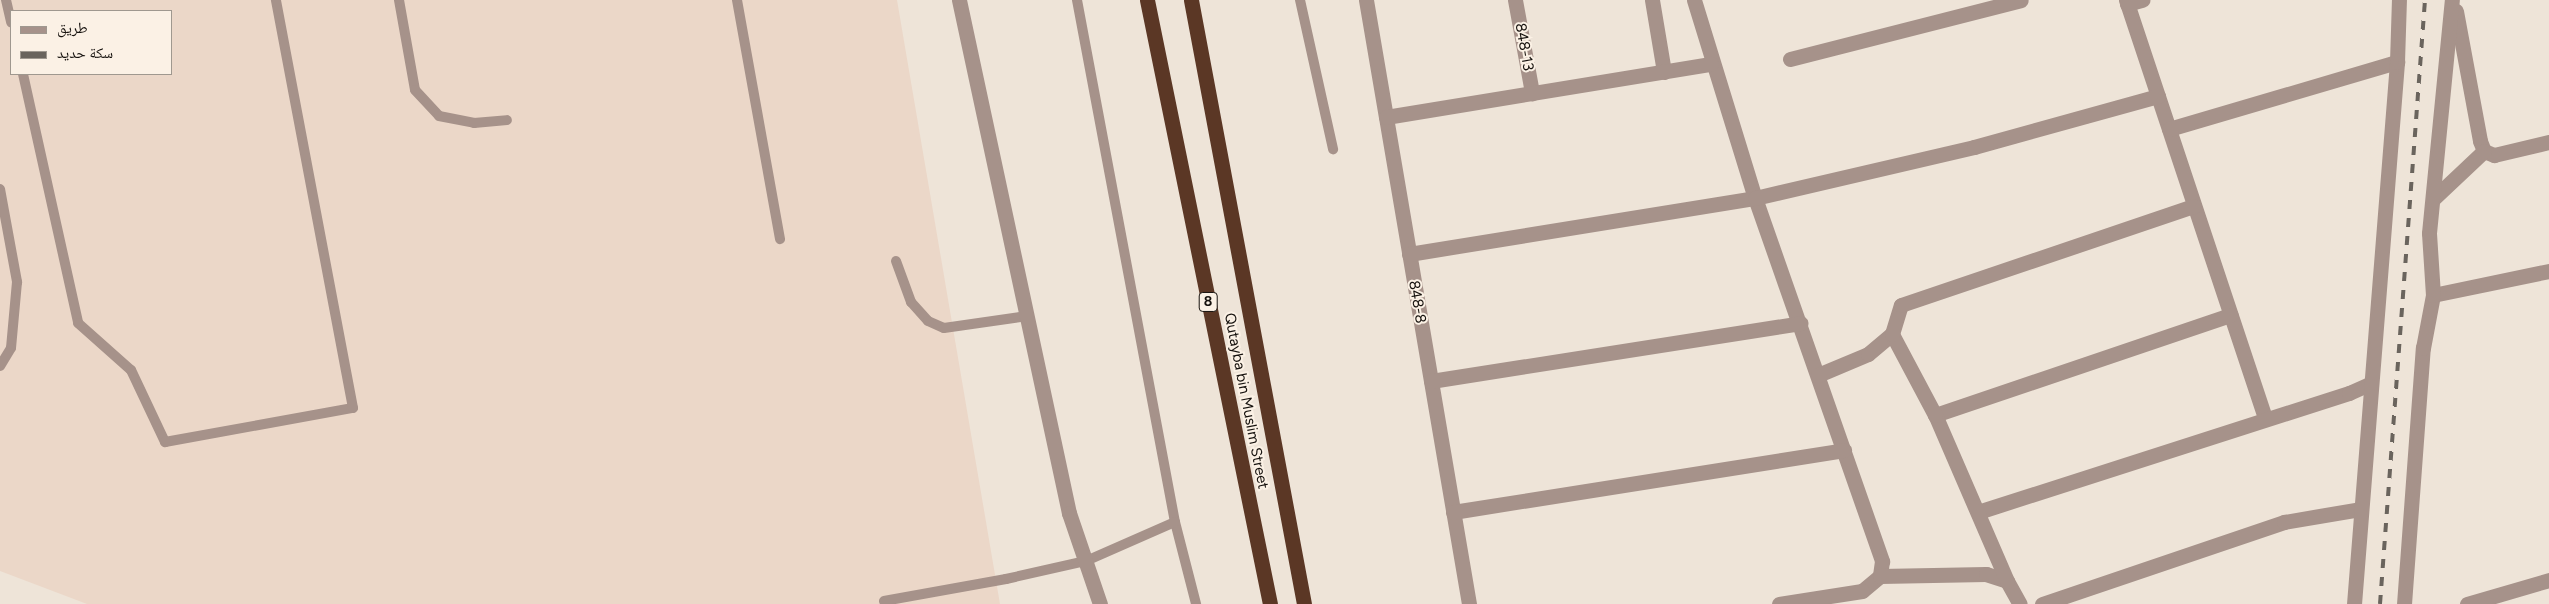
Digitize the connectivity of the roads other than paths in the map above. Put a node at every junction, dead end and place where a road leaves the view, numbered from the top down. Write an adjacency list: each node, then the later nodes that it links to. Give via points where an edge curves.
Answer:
1 (6, 0): 19 (lane)
2 (276, 0): 24 (lane, via 353,408 165,442 130,370 78,323)
3 (399, 0): 28 (lane, via 415,90 439,116 474,123)
4 (737, 0): 37 (lane)
5 (959, 0): 43 (street)
6 (1077, 0): 56 (lane)
7 (1147, 0): 64 (highway, Qutayba bin Muslim Street / 8)
8 (1192, 0): 65 (highway, Qutayba bin Muslim Street)
9 (1300, 0): 31 (lane)
10 (1366, 0): 27 (street, 848-8)
11 (1515, 0): 25 (street, 848-13)
12 (1652, 0): 23 (street)
13 (1694, 0): 22 (street)
14 (2021, 0): 20 (street)
15 (2142, 0): 18 (street)
16 (2399, 0): 21 (street)
17 (2453, 0): 32 (street); 35 (street)
18 (2126, 2): 26 (street)
19 (10, 18)
20 (1790, 60)
21 (2397, 62): 29 (street); 49 (street)
22 (1711, 64): 23 (street); 34 (street)
23 (1664, 72): 25 (street)
24 (23, 75)
25 (1532, 93): 27 (street)
26 (2158, 96): 29 (street); 34 (street, via 1974,147)
27 (1386, 117): 38 (street, 848-8)
28 (507, 120)
29 (2168, 128): 36 (street)
30 (2549, 142): 32 (street, via 2494,155)
31 (1333, 149)
32 (2484, 151): 35 (street)
33 (0, 189): 46 (lane, via 17,282 11,348)
34 (1755, 198): 38 (street); 44 (street)
35 (2433, 199): 41 (street, via 2429,233)
36 (2194, 206): 42 (street); 45 (street, via 1901,305)
37 (780, 238)
38 (1409, 254): 48 (street, 848-8)
39 (896, 261): 43 (lane, via 911,302 928,321 944,328)
40 (2549, 271): 41 (street)
41 (2433, 296): 71 (street, via 2423,348)
42 (2230, 315): 50 (street); 51 (street)
43 (1027, 316): 57 (street, via 1069,513)
44 (1800, 323): 47 (street); 48 (street)
45 (1892, 334): 47 (street, via 1868,354); 50 (street)
46 (0, 366)
47 (1818, 375): 52 (street)
48 (1430, 380): 54 (street, 848-8)
49 (2371, 383): 51 (street); 53 (street)
50 (1935, 415): 55 (street)
51 (2265, 419): 55 (street)
52 (1844, 450): 54 (street); 58 (street, via 1880,553)
53 (2360, 509): 69 (street, via 2284,522); 70 (street)
54 (1453, 512): 66 (street, 848-8)
55 (1978, 512): 60 (street)
56 (1175, 522): 57 (lane); 63 (lane)
57 (1086, 561): 61 (lane, via 1006,580); 62 (street)
58 (1880, 576): 60 (street, via 1986,574); 67 (street, via 1862,591)
59 (2549, 580): 72 (street)
60 (2007, 581): 68 (street)
61 (884, 600)
62 (1100, 604)
63 (1196, 604)
64 (1270, 604)
65 (1304, 604)
66 (1469, 604)
67 (1779, 604)
68 (2020, 604)
69 (2042, 604)
70 (2354, 604)
71 (2404, 604)
72 (2467, 604)

